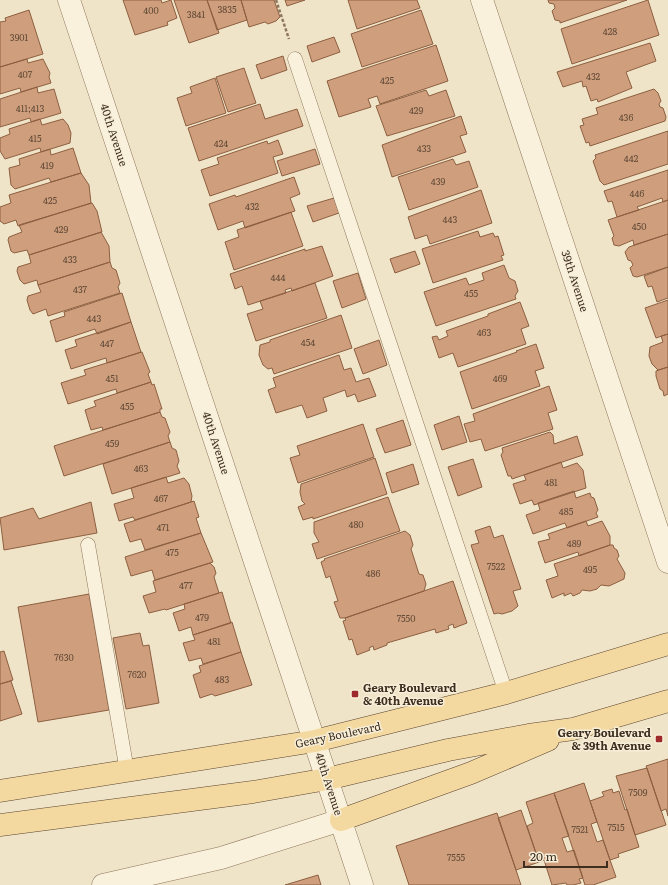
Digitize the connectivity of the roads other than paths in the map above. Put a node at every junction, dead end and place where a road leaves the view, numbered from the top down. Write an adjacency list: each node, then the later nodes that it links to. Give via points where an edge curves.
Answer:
1 (69, 0): 10 (street, 40th Avenue)
2 (482, 0): 5 (street, 39th Avenue)
3 (295, 59): 7 (lane)
4 (88, 545): 11 (lane)
5 (668, 562)
6 (668, 644): 7 (main road, Geary Boulevard)
7 (506, 693): 10 (main road, Geary Boulevard)
8 (668, 701): 9 (main road)
9 (574, 729): 12 (main road, via 470,745); 14 (main road, via 471,773)
10 (314, 741): 11 (main road, Geary Boulevard); 12 (street, 40th Avenue)
11 (127, 771): 13 (main road, Geary Boulevard)
12 (327, 779): 14 (street, 40th Avenue); 15 (main road, via 253,792)
13 (0, 791)
14 (341, 820): 16 (street, via 213,860); 17 (street, 40th Avenue)
15 (0, 825)
16 (103, 885)
17 (362, 885)

